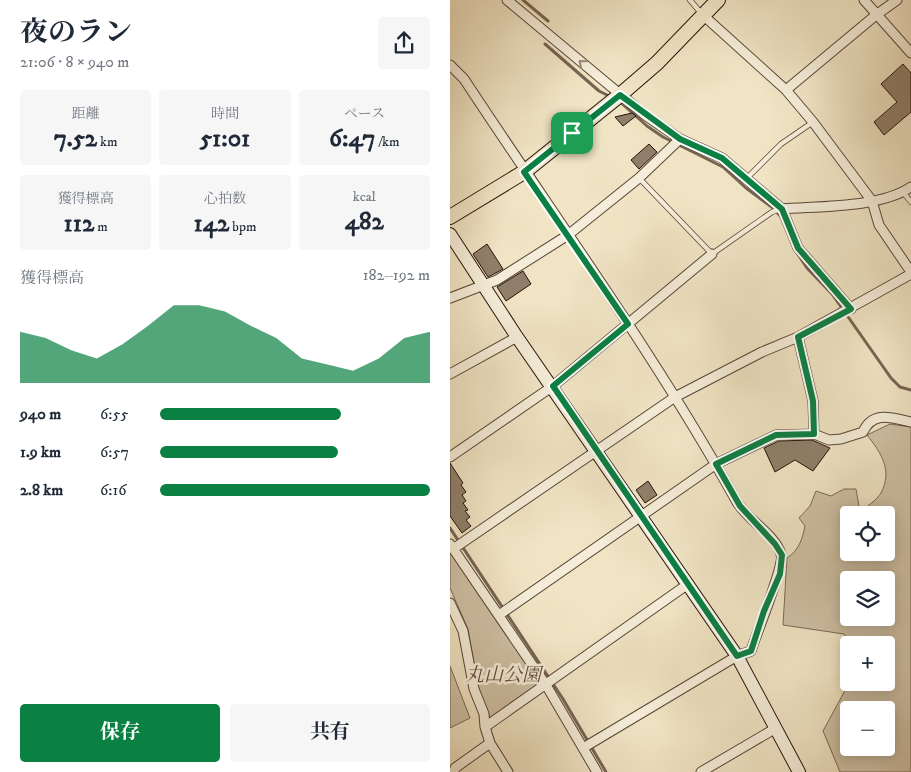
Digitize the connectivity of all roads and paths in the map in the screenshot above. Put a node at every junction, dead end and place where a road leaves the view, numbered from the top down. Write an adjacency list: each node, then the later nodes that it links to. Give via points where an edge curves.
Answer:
1 (506, 0): 11 (street, one-way to 1)
2 (690, 0): 7 (lane)
3 (718, 0): 7 (main road)
4 (864, 0): 6 (street)
5 (897, 0): 6 (street)
6 (876, 15): 8 (street); 10 (street)
7 (704, 16): 10 (street); 11 (main road)
8 (911, 53)
9 (450, 64): 14 (street, via 464,78)
10 (786, 90): 12 (street)
11 (620, 95): 13 (street); 14 (main road)
12 (813, 122): 16 (lane, via 781,144); 18 (street)
13 (679, 140): 15 (street); 16 (street, via 722,158)
14 (524, 172): 21 (main road); 23 (street)
15 (639, 178): 23 (street); 24 (lane)
16 (746, 179): 20 (street)
17 (907, 190): 18 (street); 19 (lane)
18 (872, 200): 20 (street); 25 (street, via 879,225)
19 (911, 202)
20 (777, 210): 24 (lane); 28 (street, via 798,248)
21 (450, 217)
22 (450, 234): 26 (street)
23 (568, 235): 26 (street); 29 (street)
24 (712, 254): 29 (street)
25 (911, 273): 28 (street)
26 (483, 287): 27 (street); 30 (street)
27 (450, 298)
28 (846, 312): 31 (street)
29 (628, 324): 33 (street); 34 (street)
30 (517, 337): 32 (street); 33 (street)
31 (798, 337): 34 (street); 36 (street, via 813,401)
32 (450, 374)
33 (553, 386): 37 (street); 38 (street)
34 (675, 396): 37 (street); 39 (street)
35 (911, 422): 36 (street, via 891,416 876,418 867,424 863,432 842,439 829,440)
36 (814, 434): 39 (street, via 776,435)
37 (596, 450): 40 (street); 41 (street)
38 (450, 457)
39 (716, 464): 40 (street); 45 (street, via 740,506 782,555 780,574 751,651)
40 (641, 516): 42 (street); 44 (street)
41 (456, 545): 44 (street)
42 (688, 584): 45 (street); 46 (street)
43 (450, 603): 47 (street, via 463,631 474,689 484,714)
44 (499, 615): 46 (street)
45 (737, 656): 48 (street); 50 (street)
46 (546, 685): 47 (street); 50 (street)
47 (484, 727): 49 (street)
48 (776, 728): 54 (street); 55 (street)
49 (490, 743): 51 (street); 52 (street)
50 (586, 747): 53 (street)
51 (454, 772)
52 (508, 772)
53 (597, 772)
54 (701, 772)
55 (799, 772)

